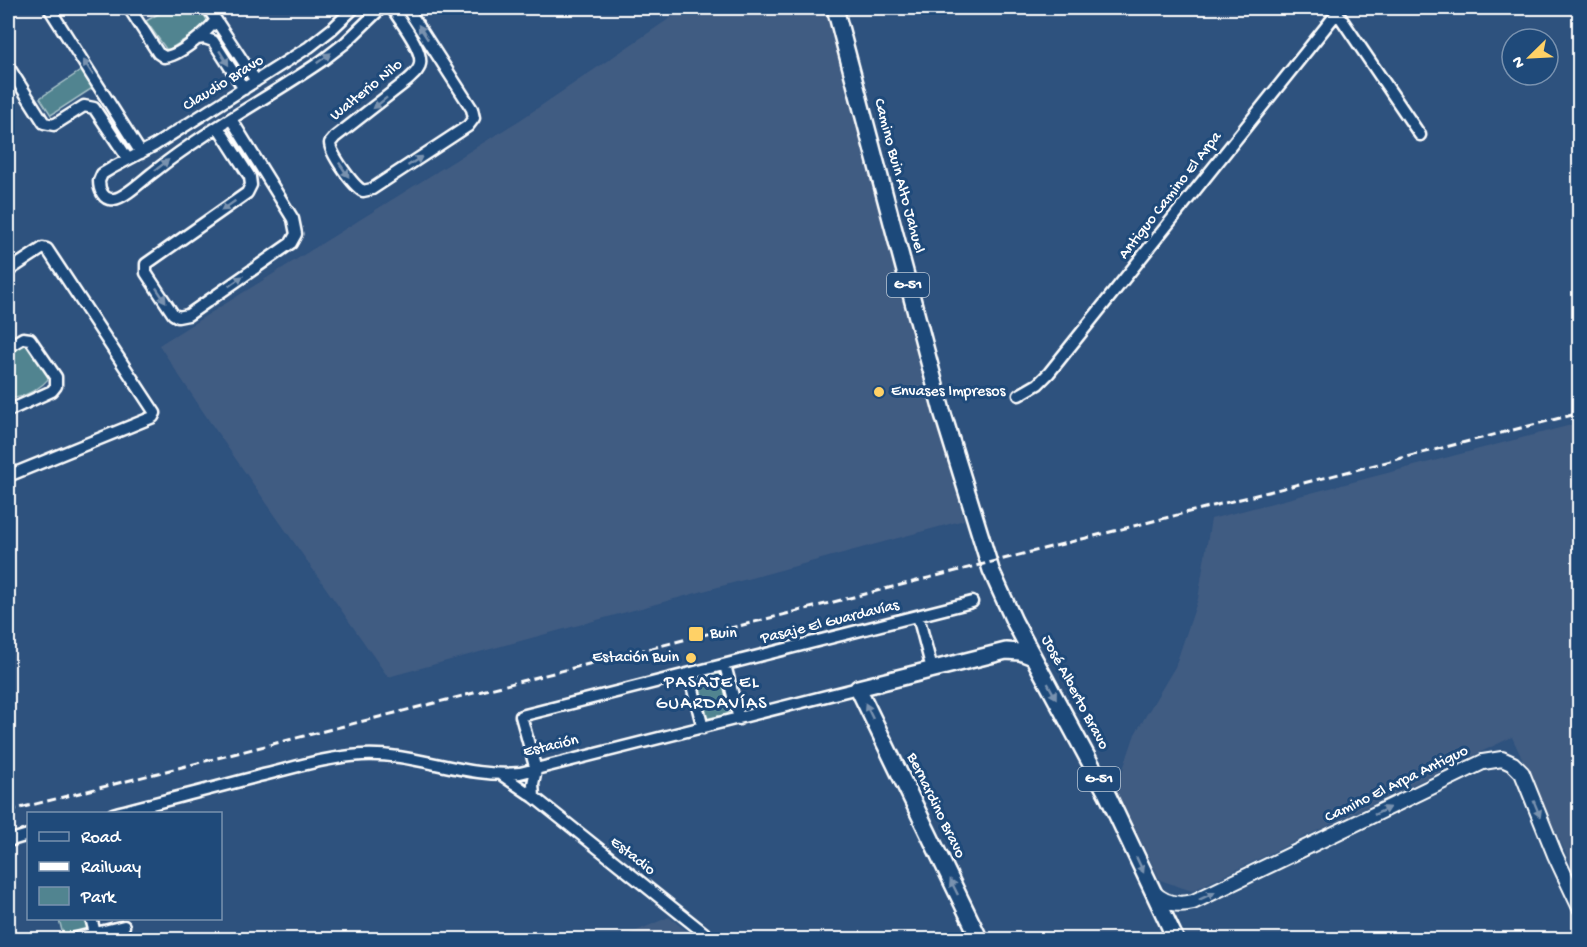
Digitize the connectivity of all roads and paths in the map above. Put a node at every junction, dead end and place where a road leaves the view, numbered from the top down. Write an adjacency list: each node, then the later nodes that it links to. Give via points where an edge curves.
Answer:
1 (49, 8): 18 (street, one-way to 1)
2 (129, 8): 11 (street, via 164,57)
3 (208, 8): 10 (street)
4 (352, 8): 12 (street, Claudio Bravo)
5 (381, 8): 16 (street, Claudio Bravo, one-way to 5, via 345,42)
6 (392, 8): 14 (street, Walterio Nilo, via 418,50)
7 (407, 8): 13 (street, one-way to 7)
8 (835, 8): 36 (main road, Camino Buin Alto Jahuel / G-51, via 939,400)
9 (1335, 10): 23 (street); 33 (street, Antiguo Camino El Arpa, via 1049,373)
10 (216, 20): 11 (street); 17 (street)
11 (197, 39): 19 (street, one-way to 19, via 213,41)
12 (294, 57): 16 (street); 17 (street, Claudio Bravo)
13 (439, 58): 14 (street, Walterio Nilo); 14 (street, Walterio Nilo, one-way to 13, via 408,80 330,143 355,186 366,191 372,189 468,126 474,118)
14 (420, 62)
15 (8, 66): 20 (street, via 47,125)
16 (304, 72): 21 (street, Claudio Bravo)
17 (256, 81): 19 (street, Claudio Bravo)
18 (101, 87): 20 (street); 26 (street)
19 (244, 89): 24 (street, Claudio Bravo)
20 (86, 107): 27 (street, via 99,112)
21 (231, 119): 22 (street, Claudio Bravo); 28 (street)
22 (218, 127): 25 (street, Claudio Bravo); 29 (street)
23 (1420, 135)
24 (169, 137): 25 (street); 26 (street, Claudio Bravo)
25 (179, 152): 27 (street, Claudio Bravo, one-way to 25, via 100,177 99,188 107,198 124,194)
26 (141, 153): 27 (street, Claudio Bravo)
27 (128, 159)
28 (264, 173): 29 (street); 30 (street)
29 (251, 184): 30 (street); 30 (street, one-way to 30, via 247,193 146,264 146,273 173,314 188,315 295,237 293,219)
30 (273, 188)
31 (8, 271): 35 (street, via 47,249 155,413)
32 (8, 347): 34 (street, via 23,338 30,339 57,383 52,391)
33 (1019, 395)
34 (8, 411)
35 (8, 476)
36 (988, 561): 39 (main road, José Alberto Bravo / G-51)
37 (972, 602): 38 (street, Pasaje El Guardavías)
38 (918, 616): 42 (street, Pasaje El Guardavías); 43 (street)
39 (1014, 621): 40 (main road, via 1008,639); 41 (main road, José Alberto Bravo / G-51)
40 (993, 653): 41 (main road, Estación, via 1013,651); 43 (main road, Estación)
41 (1033, 657): 54 (main road, José Alberto Bravo / G-51, one-way to 54, via 1087,756)
42 (725, 665): 44 (street, Pasaje El Guardavías); 46 (street)
43 (932, 669): 45 (main road, Estación)
44 (689, 674): 47 (street); 48 (street, Pasaje El Guardavías, via 521,716)
45 (858, 688): 46 (street, Estación); 61 (main road, Bernardino Bravo, one-way to 45)
46 (739, 719): 47 (street, Estación)
47 (703, 728): 48 (street, Estación)
48 (536, 770): 49 (street, Estación); 50 (street)
49 (502, 775): 50 (street, Estadio); 51 (street, Estación, via 391,756 346,756)
50 (534, 797): 60 (street, Estadio)
51 (117, 812)
52 (27, 835): 53 (street)
53 (8, 841)
54 (1153, 892): 55 (main road, Camino El Arpa Antiguo, one-way to 55, via 1173,904 1193,902 1496,759 1508,761 1522,773); 62 (main road, José Alberto Bravo / G-51)
55 (1580, 908)
56 (91, 920): 58 (street)
57 (124, 926): 58 (street)
58 (94, 933): 59 (street)
59 (68, 939)
60 (713, 939)
61 (980, 939)
62 (1176, 939)

